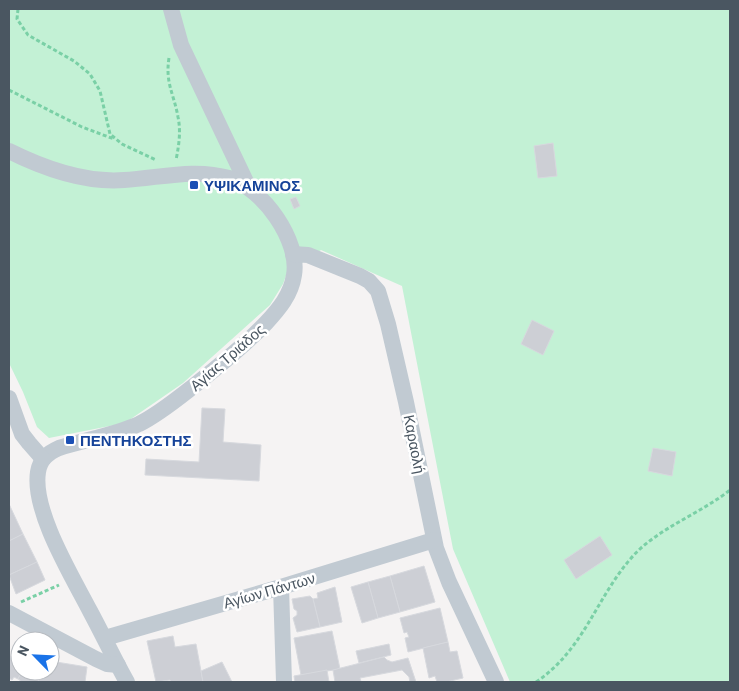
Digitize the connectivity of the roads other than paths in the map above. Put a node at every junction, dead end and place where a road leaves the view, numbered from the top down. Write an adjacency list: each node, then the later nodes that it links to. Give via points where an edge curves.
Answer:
1 (171, 9): 3 (street, via 179,38)
2 (9, 151): 3 (street, Αγίας Τριάδος, via 53,170 91,179 215,175)
3 (249, 188): 4 (street, Αγίας Τριάδος, via 271,209)
4 (293, 254): 6 (street, Αγίας Τριάδος, via 294,274 282,305 212,372 142,422 59,448); 7 (street, Καραολή, via 308,255 366,279 378,291 406,402)
5 (9, 398): 6 (street, via 26,440)
6 (44, 459): 10 (street, via 38,479 42,507 53,536)
7 (434, 540): 8 (street, Αγίων Πάντων); 14 (street, Καραολή)
8 (281, 587): 10 (street, Αγίων Πάντων); 13 (street)
9 (13, 608): 11 (street, via 101,662)
10 (105, 638): 11 (street)
11 (118, 665): 12 (street)
12 (127, 682)
13 (284, 682)
14 (496, 682)

